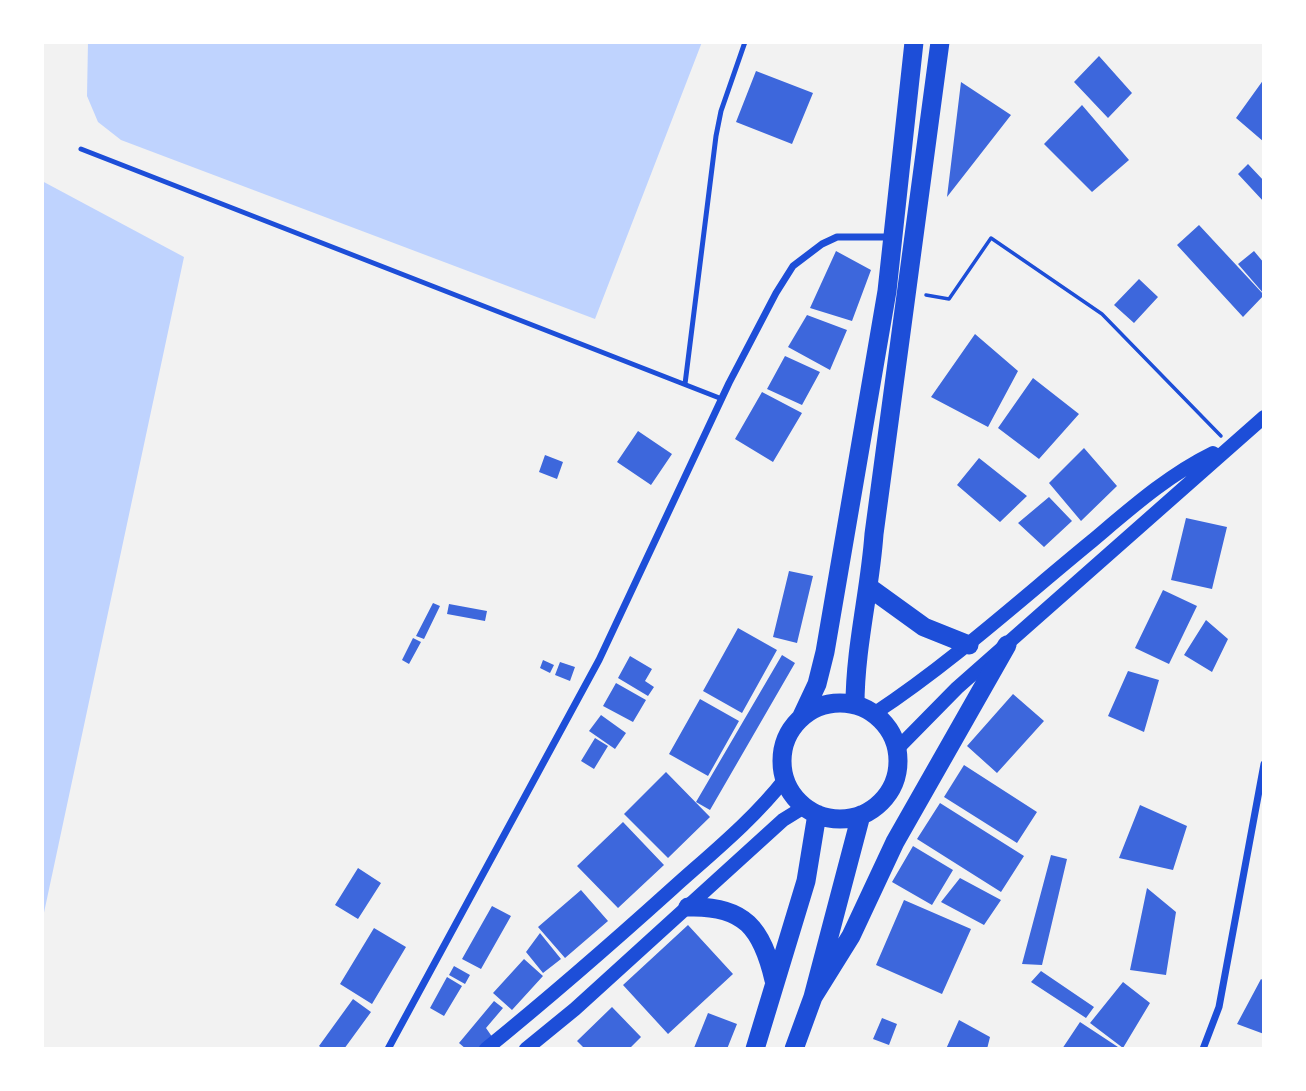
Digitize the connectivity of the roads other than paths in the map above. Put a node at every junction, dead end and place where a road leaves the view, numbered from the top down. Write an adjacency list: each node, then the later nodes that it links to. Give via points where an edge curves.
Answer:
1 (745, 42): 8 (lane, via 716,136)
2 (914, 42): 5 (highway)
3 (940, 42): 7 (highway)
4 (81, 149): 8 (lane)
5 (891, 237): 6 (highway); 9 (street, via 837,237 793,266)
6 (887, 291): 7 (highway); 17 (highway, via 825,652)
7 (906, 291): 12 (highway)
8 (685, 384): 9 (lane)
9 (722, 399): 28 (street, via 599,660)
10 (1264, 417): 11 (main road)
11 (1230, 444): 13 (main road, via 1190,464 1146,496); 14 (main road)
12 (870, 588): 13 (highway, via 924,627); 15 (highway, via 855,673)
13 (969, 645): 16 (main road)
14 (1007, 645): 18 (main road); 26 (highway)
15 (855, 705): 16 (highway); 17 (highway, via 826,704)
16 (874, 713): 18 (highway, via 889,729)
17 (801, 718): 20 (highway, via 788,736 782,757)
18 (898, 749): 22 (highway, via 891,789 878,805)
19 (1264, 764): 33 (street, via 1219,1007)
20 (785, 779): 21 (highway, via 792,794); 25 (main road, via 734,833)
21 (810, 811): 22 (highway, via 839,819); 23 (main road, via 783,820); 24 (highway, via 806,881)
22 (861, 815): 26 (highway)
23 (688, 907): 24 (highway, via 723,910 744,920 761,936); 27 (main road)
24 (775, 982): 31 (highway)
25 (561, 988): 27 (main road); 29 (main road)
26 (813, 997): 32 (highway)
27 (575, 1009): 30 (main road)
28 (388, 1049)
29 (486, 1049)
30 (527, 1049)
31 (755, 1049)
32 (794, 1049)
33 (1203, 1049)

